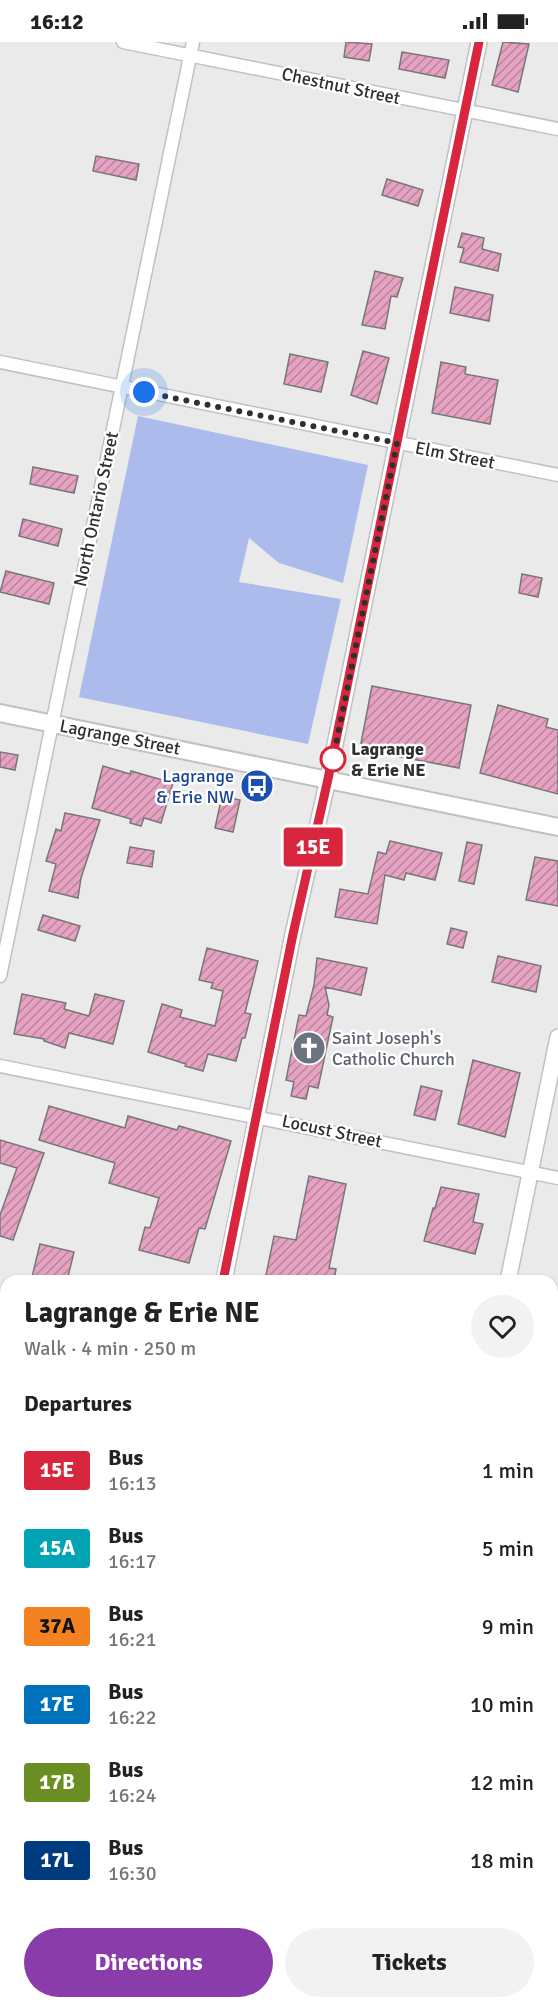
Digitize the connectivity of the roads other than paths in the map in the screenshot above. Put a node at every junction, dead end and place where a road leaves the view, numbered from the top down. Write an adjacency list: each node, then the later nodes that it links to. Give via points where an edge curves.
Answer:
1 (123, 42): 4 (street, Chestnut Street)
2 (193, 42): 4 (street, North Ontario Street)
3 (479, 42): 5 (street)
4 (190, 56): 5 (street, Chestnut Street); 8 (street, North Ontario Street)
5 (465, 112): 6 (street, Chestnut Street); 9 (street)
6 (558, 129)
7 (0, 362): 8 (street, Elm Street)
8 (122, 387): 9 (street, Elm Street); 12 (street, North Ontario Street)
9 (397, 443): 10 (street, Elm Street); 13 (street)
10 (558, 475)
11 (0, 713): 12 (main road, Lagrange Street)
12 (52, 724): 13 (main road, Lagrange Street); 15 (street, North Ontario Street)
13 (328, 779): 14 (main road, Lagrange Street); 18 (street)
14 (558, 827)
15 (0, 976)
16 (558, 1037): 19 (street)
17 (0, 1066): 18 (street, Locust Street)
18 (257, 1116): 19 (street, Locust Street); 21 (street)
19 (531, 1171): 20 (street, Locust Street); 22 (street)
20 (558, 1178)
21 (225, 1275)
22 (509, 1275)

